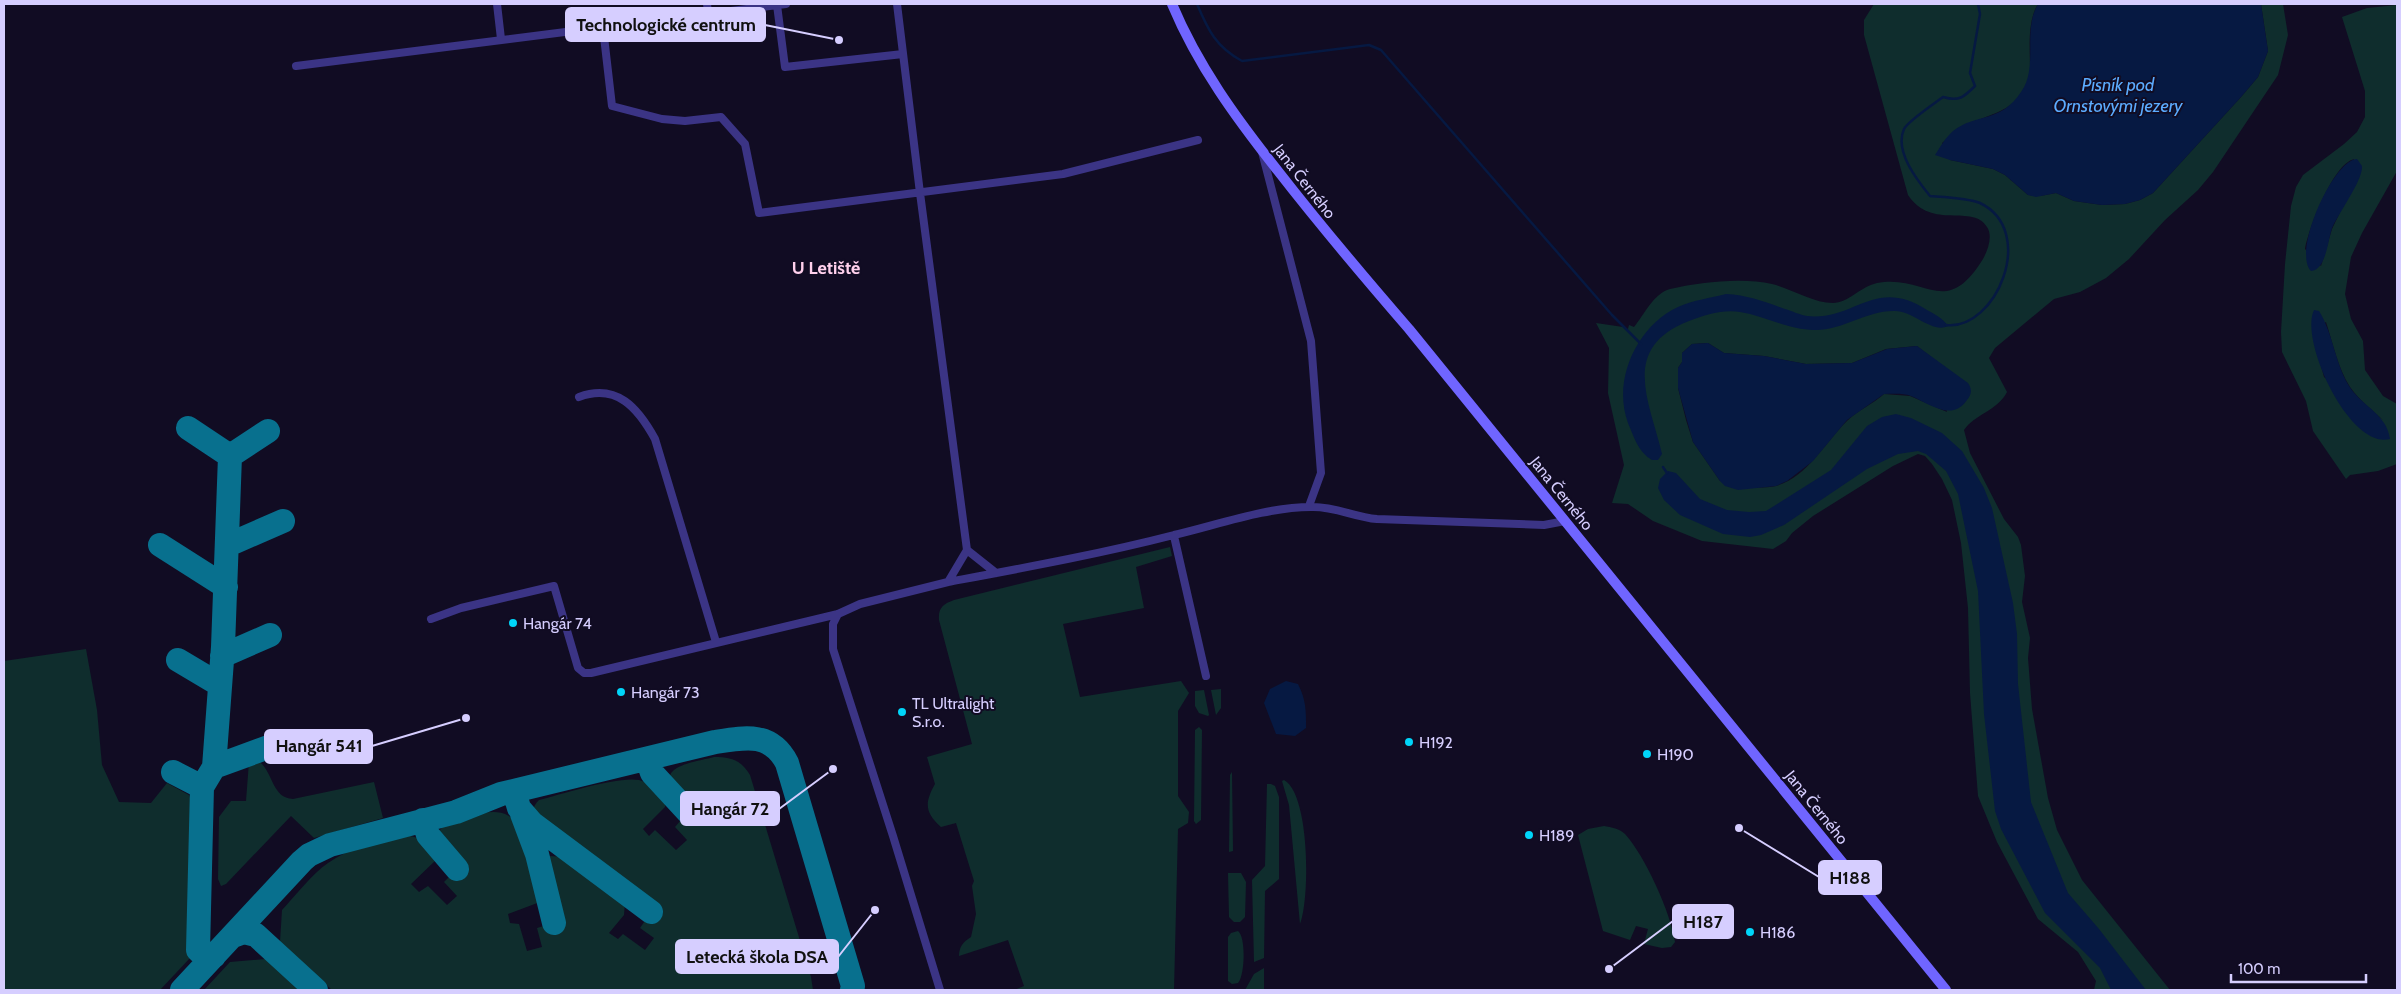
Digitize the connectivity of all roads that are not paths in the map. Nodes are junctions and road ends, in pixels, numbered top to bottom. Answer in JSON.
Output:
{"nodes":[{"id":1,"x":497,"y":4,"type":"edge"},
{"id":2,"x":707,"y":4,"type":"edge"},
{"id":3,"x":786,"y":4,"type":"edge"},
{"id":4,"x":897,"y":4,"type":"edge"},
{"id":5,"x":1172,"y":4,"type":"edge"},
{"id":6,"x":777,"y":5,"type":"edge"},
{"id":7,"x":708,"y":14,"type":"junction"},
{"id":8,"x":710,"y":27,"type":"dead end"},
{"id":9,"x":603,"y":28,"type":"junction"},
{"id":10,"x":501,"y":39,"type":"junction"},
{"id":11,"x":902,"y":54,"type":"junction"},
{"id":12,"x":296,"y":66,"type":"dead end"},
{"id":13,"x":1198,"y":140,"type":"dead end"},
{"id":14,"x":1262,"y":150,"type":"junction"},
{"id":15,"x":920,"y":194,"type":"junction"},
{"id":16,"x":579,"y":397,"type":"dead end"},
{"id":17,"x":1309,"y":506,"type":"junction"},
{"id":18,"x":1565,"y":521,"type":"junction"},
{"id":19,"x":1174,"y":536,"type":"junction"},
{"id":20,"x":967,"y":550,"type":"junction"},
{"id":21,"x":996,"y":573,"type":"junction"},
{"id":22,"x":948,"y":582,"type":"junction"},
{"id":23,"x":838,"y":614,"type":"junction"},
{"id":24,"x":432,"y":619,"type":"dead end"},
{"id":25,"x":716,"y":642,"type":"junction"},
{"id":26,"x":1206,"y":676,"type":"dead end"},
{"id":27,"x":940,"y":990,"type":"edge"},
{"id":28,"x":1946,"y":990,"type":"edge"}],
"edges":[{"from":1,"to":10,"type":"street"},
{"from":2,"to":7,"type":"street"},
{"from":3,"to":6,"type":"street"},
{"from":4,"to":11,"type":"street"},
{"from":5,"to":14,"type":"street","name":"Jana Černého"},
{"from":6,"to":7,"type":"street"},
{"from":6,"to":11,"type":"street"},
{"from":7,"to":8,"type":"street"},
{"from":7,"to":9,"type":"street"},
{"from":9,"to":10,"type":"street"},
{"from":9,"to":15,"type":"street"},
{"from":10,"to":12,"type":"street"},
{"from":11,"to":15,"type":"street"},
{"from":13,"to":15,"type":"street"},
{"from":14,"to":17,"type":"street"},
{"from":14,"to":18,"type":"street","name":"Jana Černého"},
{"from":15,"to":20,"type":"street"},
{"from":16,"to":25,"type":"street"},
{"from":17,"to":18,"type":"street"},
{"from":17,"to":19,"type":"street"},
{"from":18,"to":28,"type":"street","name":"Jana Černého"},
{"from":19,"to":21,"type":"street"},
{"from":19,"to":26,"type":"street"},
{"from":20,"to":21,"type":"street"},
{"from":20,"to":22,"type":"street"},
{"from":21,"to":22,"type":"street"},
{"from":22,"to":23,"type":"street"},
{"from":23,"to":25,"type":"street"},
{"from":23,"to":27,"type":"street"},
{"from":24,"to":25,"type":"street"}]}
